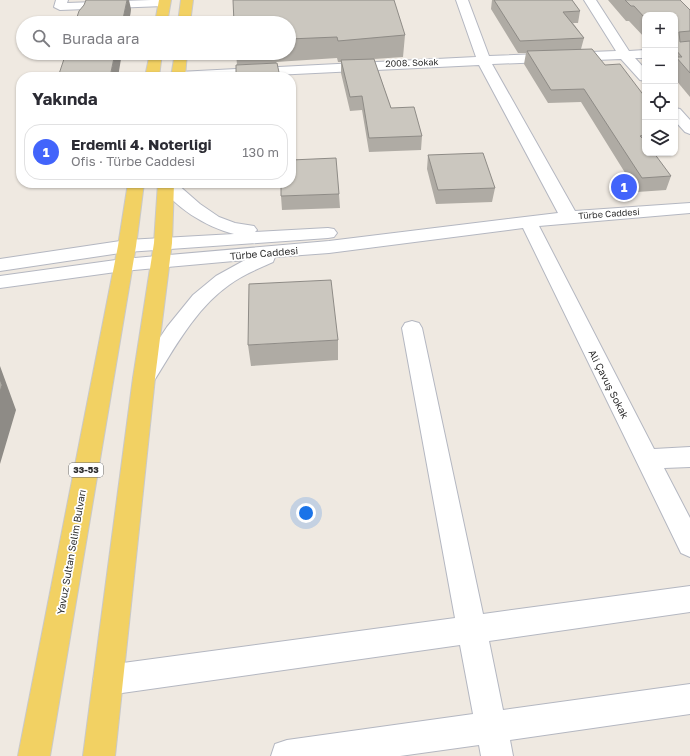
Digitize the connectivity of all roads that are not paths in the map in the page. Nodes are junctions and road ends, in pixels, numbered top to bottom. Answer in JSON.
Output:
{"nodes":[{"id":1,"x":62,"y":0,"type":"edge"},
{"id":2,"x":187,"y":0,"type":"edge"},
{"id":3,"x":462,"y":0,"type":"edge"},
{"id":4,"x":590,"y":0,"type":"edge"},
{"id":5,"x":164,"y":5,"type":"edge"},
{"id":6,"x":162,"y":16,"type":"edge"},
{"id":7,"x":185,"y":16,"type":"edge"},
{"id":8,"x":642,"y":54,"type":"edge"},
{"id":9,"x":625,"y":55,"type":"junction"},
{"id":10,"x":155,"y":60,"type":"edge"},
{"id":11,"x":180,"y":60,"type":"edge"},
{"id":12,"x":484,"y":61,"type":"junction"},
{"id":13,"x":153,"y":72,"type":"edge"},
{"id":14,"x":179,"y":72,"type":"edge"},
{"id":15,"x":274,"y":72,"type":"edge"},
{"id":16,"x":642,"y":74,"type":"edge"},
{"id":17,"x":678,"y":115,"type":"edge"},
{"id":18,"x":690,"y":129,"type":"edge"},
{"id":19,"x":135,"y":188,"type":"edge"},
{"id":20,"x":166,"y":188,"type":"edge"},
{"id":21,"x":172,"y":188,"type":"edge"},
{"id":22,"x":690,"y":208,"type":"edge"},
{"id":23,"x":568,"y":217,"type":"junction"},
{"id":24,"x":529,"y":223,"type":"junction"},
{"id":25,"x":301,"y":234,"type":"junction"},
{"id":26,"x":277,"y":252,"type":"junction"},
{"id":27,"x":161,"y":253,"type":"junction"},
{"id":28,"x":125,"y":255,"type":"junction"},
{"id":29,"x":0,"y":265,"type":"edge"},
{"id":30,"x":0,"y":282,"type":"edge"},
{"id":31,"x":412,"y":328,"type":"dead end"},
{"id":32,"x":144,"y":378,"type":"junction"},
{"id":33,"x":690,"y":458,"type":"edge"},
{"id":34,"x":646,"y":459,"type":"junction"},
{"id":35,"x":690,"y":545,"type":"edge"},
{"id":36,"x":690,"y":599,"type":"edge"},
{"id":37,"x":472,"y":629,"type":"junction"},
{"id":38,"x":108,"y":680,"type":"junction"},
{"id":39,"x":690,"y":699,"type":"edge"},
{"id":40,"x":491,"y":726,"type":"junction"},
{"id":41,"x":34,"y":756,"type":"edge"},
{"id":42,"x":99,"y":756,"type":"edge"},
{"id":43,"x":287,"y":756,"type":"edge"},
{"id":44,"x":497,"y":756,"type":"edge"}],
"edges":[{"from":1,"to":5,"type":"street"},
{"from":2,"to":7,"type":"main road"},
{"from":3,"to":12,"type":"street"},
{"from":4,"to":9,"type":"street"},
{"from":5,"to":6,"type":"main road"},
{"from":8,"to":9,"type":"street","name":"2008. Sokak"},
{"from":9,"to":12,"type":"street","name":"2008. Sokak"},
{"from":9,"to":16,"type":"street"},
{"from":10,"to":13,"type":"main road"},
{"from":11,"to":14,"type":"main road"},
{"from":12,"to":15,"type":"street","name":"2008. Sokak"},
{"from":12,"to":23,"type":"street"},
{"from":17,"to":18,"type":"street"},
{"from":19,"to":28,"type":"main road","name":"Yavuz Sultan Selim Bulvarı","number":"33-53"},
{"from":20,"to":27,"type":"main road"},
{"from":21,"to":25,"type":"street"},
{"from":22,"to":23,"type":"street","name":"Türbe Caddesi"},
{"from":23,"to":24,"type":"street","name":"Türbe Caddesi"},
{"from":24,"to":25,"type":"street","name":"Türbe Caddesi"},
{"from":24,"to":26,"type":"street","name":"Türbe Caddesi"},
{"from":24,"to":34,"type":"street","name":"Ali Çavuş Sokak"},
{"from":25,"to":27,"type":"street","name":"Türbe Caddesi"},
{"from":26,"to":27,"type":"street","name":"Türbe Caddesi"},
{"from":26,"to":32,"type":"street"},
{"from":27,"to":28,"type":"street","name":"Türbe Caddesi"},
{"from":27,"to":32,"type":"main road"},
{"from":28,"to":29,"type":"street","name":"Türbe Caddesi"},
{"from":28,"to":30,"type":"street","name":"Türbe Caddesi"},
{"from":28,"to":41,"type":"main road","name":"Yavuz Sultan Selim Bulvarı","number":"33-53"},
{"from":31,"to":37,"type":"street"},
{"from":32,"to":38,"type":"main road"},
{"from":33,"to":34,"type":"street"},
{"from":34,"to":35,"type":"street","name":"Ali Çavuş Sokak"},
{"from":36,"to":37,"type":"street"},
{"from":37,"to":38,"type":"street"},
{"from":37,"to":40,"type":"street"},
{"from":38,"to":42,"type":"main road"},
{"from":39,"to":40,"type":"street"},
{"from":40,"to":43,"type":"street"},
{"from":40,"to":44,"type":"street"}]}
